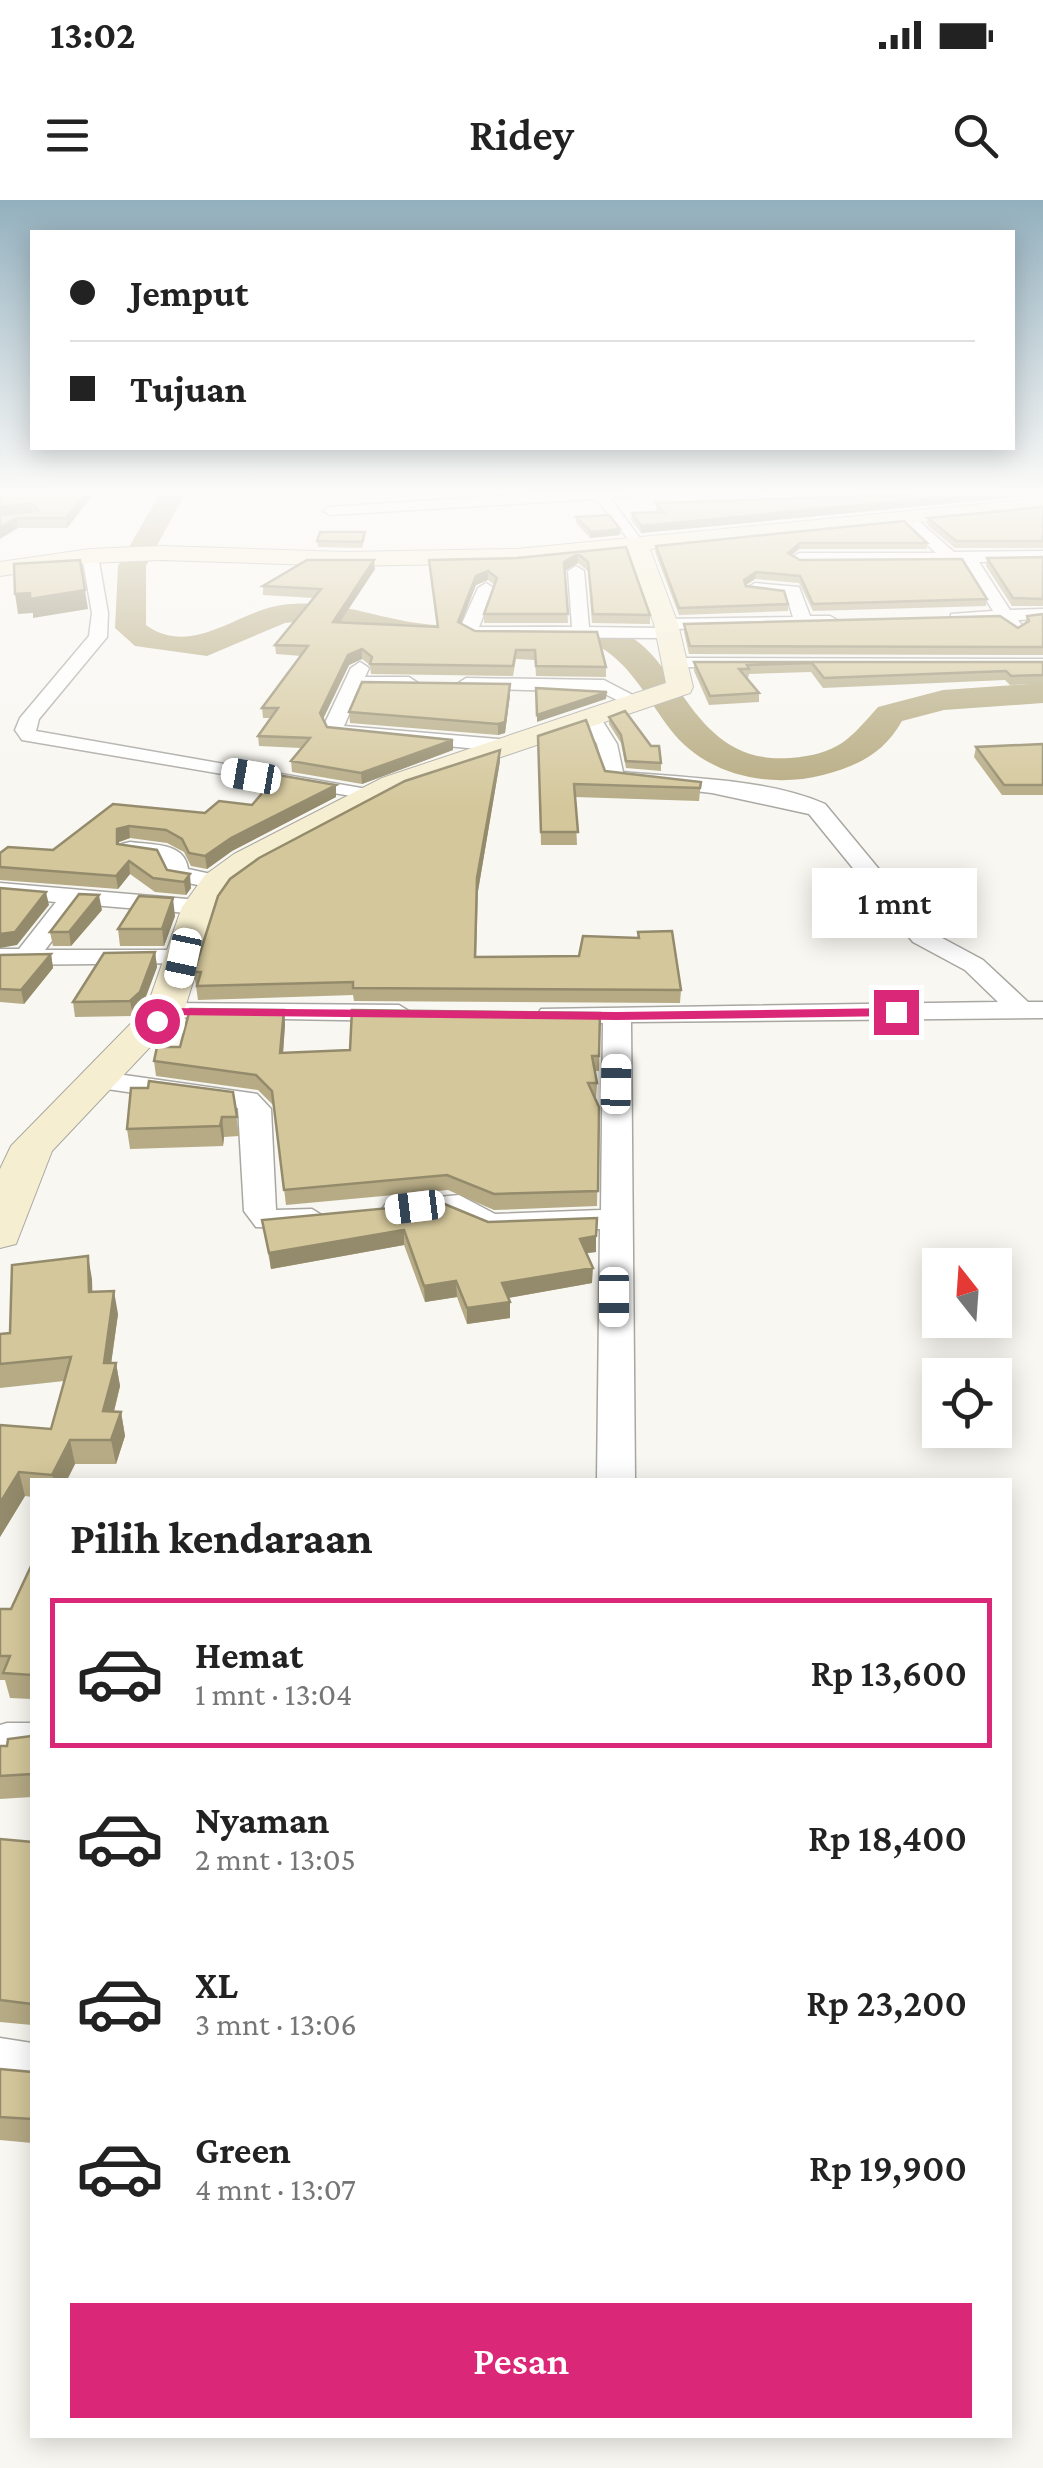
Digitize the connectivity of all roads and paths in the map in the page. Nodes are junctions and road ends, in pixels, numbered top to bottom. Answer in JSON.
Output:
{"nodes":[{"id":1,"x":100,"y":596,"type":"edge"},
{"id":2,"x":483,"y":596,"type":"edge"},
{"id":3,"x":578,"y":596,"type":"edge"},
{"id":4,"x":655,"y":596,"type":"edge"},
{"id":5,"x":795,"y":596,"type":"edge"},
{"id":6,"x":990,"y":596,"type":"edge"},
{"id":7,"x":1043,"y":614,"type":"edge"},
{"id":8,"x":1006,"y":616,"type":"junction"},
{"id":9,"x":933,"y":618,"type":"edge"},
{"id":10,"x":850,"y":620,"type":"edge"},
{"id":11,"x":803,"y":622,"type":"junction"},
{"id":12,"x":666,"y":628,"type":"junction"},
{"id":13,"x":581,"y":630,"type":"junction"},
{"id":14,"x":1040,"y":654,"type":"edge"},
{"id":15,"x":661,"y":689,"type":"junction"},
{"id":16,"x":592,"y":720,"type":"junction"},
{"id":17,"x":510,"y":746,"type":"junction"},
{"id":18,"x":367,"y":795,"type":"junction"},
{"id":19,"x":130,"y":849,"type":"edge"},
{"id":20,"x":0,"y":890,"type":"edge"},
{"id":21,"x":208,"y":894,"type":"junction"},
{"id":22,"x":74,"y":896,"type":"junction"},
{"id":23,"x":13,"y":957,"type":"edge"},
{"id":24,"x":183,"y":958,"type":"junction"},
{"id":25,"x":1032,"y":1010,"type":"edge"},
{"id":26,"x":166,"y":1011,"type":"junction"},
{"id":27,"x":421,"y":1014,"type":"edge"},
{"id":28,"x":519,"y":1014,"type":"edge"},
{"id":29,"x":617,"y":1016,"type":"junction"},
{"id":30,"x":96,"y":1080,"type":"junction"},
{"id":31,"x":375,"y":1212,"type":"edge"},
{"id":32,"x":339,"y":1216,"type":"edge"},
{"id":33,"x":615,"y":1219,"type":"junction"},
{"id":34,"x":0,"y":1234,"type":"edge"},
{"id":35,"x":616,"y":1478,"type":"edge"},
{"id":36,"x":0,"y":2063,"type":"edge"},
{"id":37,"x":30,"y":2068,"type":"edge"}],
"edges":[{"from":1,"to":18,"type":"street"},
{"from":2,"to":13,"type":"street"},
{"from":3,"to":13,"type":"street"},
{"from":4,"to":12,"type":"street"},
{"from":5,"to":11,"type":"street"},
{"from":6,"to":8,"type":"street"},
{"from":7,"to":8,"type":"street"},
{"from":8,"to":9,"type":"street"},
{"from":8,"to":14,"type":"street"},
{"from":10,"to":11,"type":"street"},
{"from":11,"to":12,"type":"street"},
{"from":12,"to":13,"type":"street"},
{"from":12,"to":15,"type":"street"},
{"from":14,"to":15,"type":"street"},
{"from":15,"to":16,"type":"street"},
{"from":15,"to":17,"type":"street"},
{"from":16,"to":17,"type":"street"},
{"from":16,"to":25,"type":"street"},
{"from":17,"to":18,"type":"street"},
{"from":18,"to":21,"type":"street"},
{"from":19,"to":21,"type":"street"},
{"from":20,"to":22,"type":"street"},
{"from":21,"to":22,"type":"street"},
{"from":21,"to":24,"type":"street"},
{"from":22,"to":23,"type":"street"},
{"from":23,"to":24,"type":"street"},
{"from":24,"to":26,"type":"street"},
{"from":25,"to":29,"type":"street"},
{"from":26,"to":27,"type":"street"},
{"from":26,"to":30,"type":"street"},
{"from":28,"to":29,"type":"street"},
{"from":29,"to":33,"type":"street"},
{"from":30,"to":32,"type":"street"},
{"from":30,"to":34,"type":"street"},
{"from":31,"to":33,"type":"street"},
{"from":33,"to":35,"type":"street"},
{"from":36,"to":37,"type":"street"}]}
